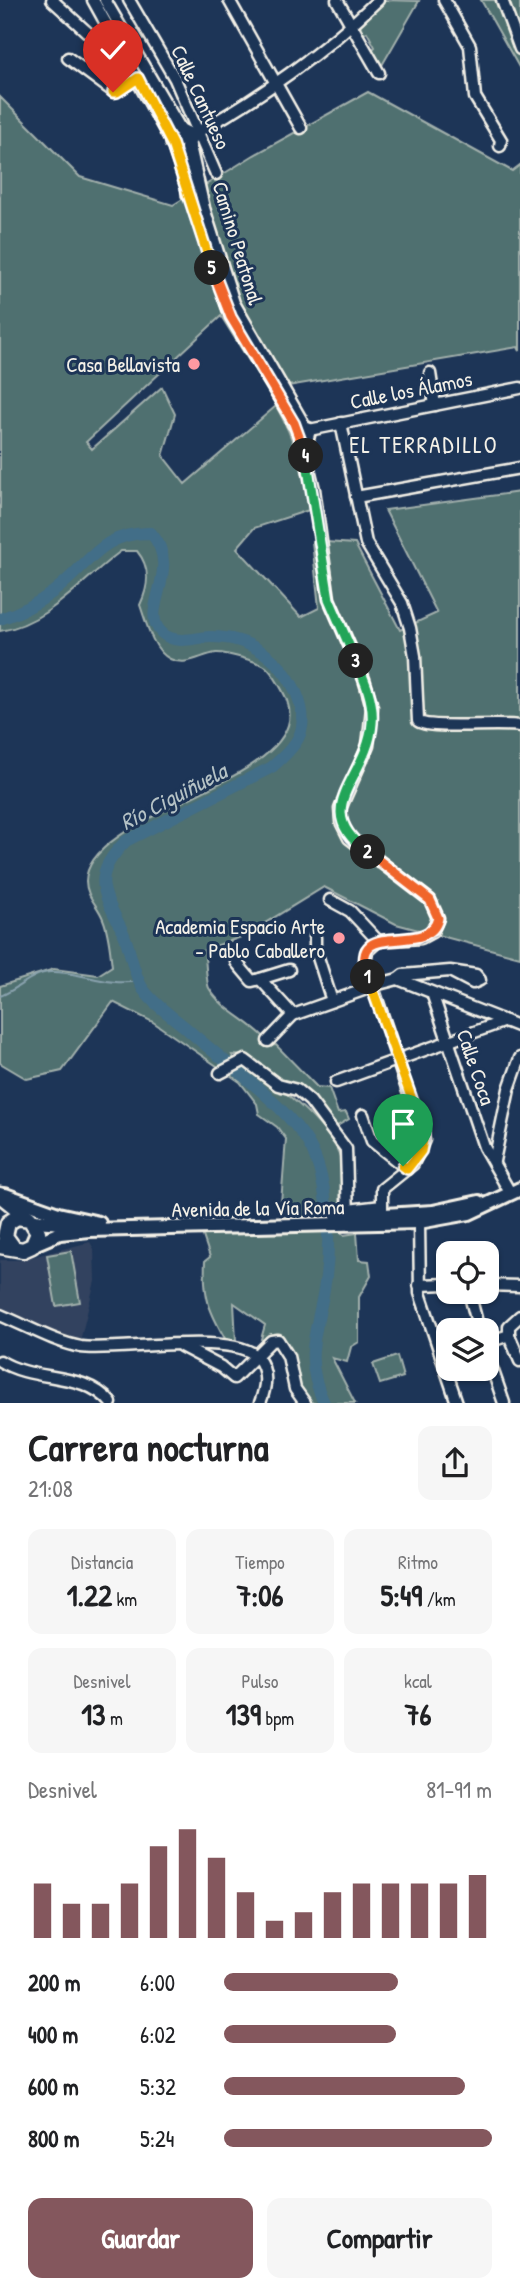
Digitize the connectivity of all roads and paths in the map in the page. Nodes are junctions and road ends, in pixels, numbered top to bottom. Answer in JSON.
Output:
{"nodes":[{"id":1,"x":52,"y":0,"type":"edge"},
{"id":2,"x":93,"y":0,"type":"edge"},
{"id":3,"x":104,"y":0,"type":"edge"},
{"id":4,"x":129,"y":0,"type":"edge"},
{"id":5,"x":229,"y":0,"type":"edge"},
{"id":6,"x":338,"y":0,"type":"edge"},
{"id":7,"x":378,"y":0,"type":"edge"},
{"id":8,"x":444,"y":0,"type":"edge"},
{"id":9,"x":502,"y":0,"type":"edge"},
{"id":10,"x":351,"y":25,"type":"junction"},
{"id":11,"x":520,"y":49,"type":"edge"},
{"id":12,"x":124,"y":53,"type":"junction"},
{"id":13,"x":68,"y":58,"type":"dead end"},
{"id":14,"x":379,"y":73,"type":"dead end"},
{"id":15,"x":139,"y":80,"type":"junction"},
{"id":16,"x":274,"y":81,"type":"junction"},
{"id":17,"x":301,"y":128,"type":"dead end"},
{"id":18,"x":190,"y":135,"type":"junction"},
{"id":19,"x":172,"y":144,"type":"junction"},
{"id":20,"x":500,"y":146,"type":"dead end"},
{"id":21,"x":216,"y":174,"type":"dead end"},
{"id":22,"x":189,"y":194,"type":"junction"},
{"id":23,"x":430,"y":373,"type":"dead end"},
{"id":24,"x":520,"y":388,"type":"edge"},
{"id":25,"x":435,"y":405,"type":"junction"},
{"id":26,"x":301,"y":424,"type":"junction"},
{"id":27,"x":341,"y":424,"type":"junction"},
{"id":28,"x":304,"y":447,"type":"joint"},
{"id":29,"x":520,"y":468,"type":"edge"},
{"id":30,"x":356,"y":497,"type":"junction"},
{"id":31,"x":520,"y":726,"type":"edge"},
{"id":32,"x":330,"y":901,"type":"dead end"},
{"id":33,"x":315,"y":937,"type":"dead end"},
{"id":34,"x":377,"y":941,"type":"junction"},
{"id":35,"x":236,"y":962,"type":"dead end"},
{"id":36,"x":289,"y":970,"type":"dead end"},
{"id":37,"x":450,"y":971,"type":"dead end"},
{"id":38,"x":260,"y":979,"type":"junction"},
{"id":39,"x":398,"y":979,"type":"junction"},
{"id":40,"x":371,"y":987,"type":"junction"},
{"id":41,"x":432,"y":993,"type":"junction"},
{"id":42,"x":332,"y":1001,"type":"junction"},
{"id":43,"x":293,"y":1015,"type":"junction"},
{"id":44,"x":505,"y":1021,"type":"junction"},
{"id":45,"x":520,"y":1027,"type":"edge"},
{"id":46,"x":268,"y":1041,"type":"dead end"},
{"id":47,"x":448,"y":1043,"type":"junction"},
{"id":48,"x":520,"y":1058,"type":"edge"},
{"id":49,"x":398,"y":1061,"type":"junction"},
{"id":50,"x":222,"y":1071,"type":"dead end"},
{"id":51,"x":336,"y":1082,"type":"dead end"},
{"id":52,"x":363,"y":1115,"type":"dead end"},
{"id":53,"x":494,"y":1161,"type":"junction"},
{"id":54,"x":407,"y":1169,"type":"junction"},
{"id":55,"x":520,"y":1181,"type":"edge"},
{"id":56,"x":514,"y":1189,"type":"edge"},
{"id":57,"x":0,"y":1194,"type":"edge"},
{"id":58,"x":379,"y":1210,"type":"junction"},
{"id":59,"x":414,"y":1218,"type":"junction"},
{"id":60,"x":343,"y":1219,"type":"junction"},
{"id":61,"x":32,"y":1220,"type":"junction"},
{"id":62,"x":290,"y":1222,"type":"junction"},
{"id":63,"x":99,"y":1223,"type":"junction"},
{"id":64,"x":4,"y":1224,"type":"edge"},
{"id":65,"x":397,"y":1224,"type":"junction"},
{"id":66,"x":34,"y":1244,"type":"junction"},
{"id":67,"x":6,"y":1247,"type":"edge"},
{"id":68,"x":436,"y":1284,"type":"edge"},
{"id":69,"x":418,"y":1285,"type":"junction"},
{"id":70,"x":499,"y":1285,"type":"edge"},
{"id":71,"x":520,"y":1286,"type":"edge"},
{"id":72,"x":0,"y":1315,"type":"edge"},
{"id":73,"x":520,"y":1316,"type":"edge"},
{"id":74,"x":436,"y":1332,"type":"edge"},
{"id":75,"x":509,"y":1335,"type":"junction"},
{"id":76,"x":499,"y":1338,"type":"edge"},
{"id":77,"x":177,"y":1344,"type":"junction"},
{"id":78,"x":256,"y":1356,"type":"junction"},
{"id":79,"x":519,"y":1358,"type":"edge"},
{"id":80,"x":0,"y":1361,"type":"edge"},
{"id":81,"x":451,"y":1381,"type":"edge"},
{"id":82,"x":496,"y":1381,"type":"edge"},
{"id":83,"x":111,"y":1403,"type":"edge"},
{"id":84,"x":260,"y":1403,"type":"edge"},
{"id":85,"x":305,"y":1403,"type":"edge"},
{"id":86,"x":457,"y":1403,"type":"edge"},
{"id":87,"x":504,"y":1403,"type":"edge"}],
"edges":[{"from":1,"to":12,"type":"street"},
{"from":2,"to":12,"type":"street"},
{"from":3,"to":18,"type":"street","name":"Camino Peatonal"},
{"from":4,"to":18,"type":"street","name":"Calle Cantueso"},
{"from":5,"to":16,"type":"street"},
{"from":6,"to":10,"type":"street"},
{"from":7,"to":10,"type":"street"},
{"from":8,"to":20,"type":"street"},
{"from":9,"to":11,"type":"street"},
{"from":10,"to":14,"type":"street"},
{"from":10,"to":16,"type":"street"},
{"from":12,"to":15,"type":"street"},
{"from":13,"to":15,"type":"street"},
{"from":15,"to":18,"type":"main road"},
{"from":15,"to":19,"type":"street"},
{"from":16,"to":17,"type":"street"},
{"from":16,"to":18,"type":"street"},
{"from":18,"to":19,"type":"main road"},
{"from":18,"to":21,"type":"street","name":"Calle Cantueso"},
{"from":18,"to":22,"type":"main road"},
{"from":18,"to":26,"type":"street","name":"Camino Peatonal"},
{"from":19,"to":22,"type":"street"},
{"from":22,"to":26,"type":"street"},
{"from":23,"to":25,"type":"street"},
{"from":24,"to":25,"type":"street","name":"Calle los Álamos"},
{"from":25,"to":27,"type":"street","name":"Calle los Álamos"},
{"from":26,"to":27,"type":"street","name":"Calle los Álamos"},
{"from":26,"to":28,"type":"main road"},
{"from":27,"to":30,"type":"street"},
{"from":28,"to":34,"type":"street"},
{"from":29,"to":30,"type":"street"},
{"from":30,"to":31,"type":"street"},
{"from":32,"to":34,"type":"street"},
{"from":33,"to":42,"type":"street"},
{"from":34,"to":40,"type":"street"},
{"from":35,"to":38,"type":"street"},
{"from":36,"to":38,"type":"street"},
{"from":37,"to":39,"type":"street"},
{"from":38,"to":43,"type":"street"},
{"from":39,"to":40,"type":"street"},
{"from":39,"to":41,"type":"street"},
{"from":40,"to":42,"type":"street"},
{"from":40,"to":49,"type":"street"},
{"from":41,"to":44,"type":"street"},
{"from":41,"to":47,"type":"street","name":"Calle Coca"},
{"from":42,"to":43,"type":"street"},
{"from":43,"to":46,"type":"street"},
{"from":44,"to":45,"type":"street"},
{"from":44,"to":47,"type":"street"},
{"from":47,"to":49,"type":"street"},
{"from":47,"to":53,"type":"street","name":"Calle Coca"},
{"from":48,"to":53,"type":"street"},
{"from":49,"to":51,"type":"street"},
{"from":49,"to":54,"type":"street"},
{"from":50,"to":60,"type":"street"},
{"from":52,"to":54,"type":"street"},
{"from":53,"to":56,"type":"street","name":"Calle Coca"},
{"from":54,"to":58,"type":"street"},
{"from":55,"to":56,"type":"main road","name":"Avenida de la Vía Roma"},
{"from":56,"to":59,"type":"main road","name":"Avenida de la Vía Roma"},
{"from":56,"to":59,"type":"main road","name":"Avenida de la Vía Roma"},
{"from":57,"to":61,"type":"highway"},
{"from":57,"to":63,"type":"main road","name":"Avenida de la Vía Roma"},
{"from":58,"to":59,"type":"main road","name":"Avenida de la Vía Roma"},
{"from":58,"to":60,"type":"main road","name":"Avenida de la Vía Roma"},
{"from":58,"to":65,"type":"main road"},
{"from":59,"to":65,"type":"main road","name":"Avenida de la Vía Roma"},
{"from":59,"to":69,"type":"street"},
{"from":60,"to":62,"type":"main road","name":"Avenida de la Vía Roma"},
{"from":60,"to":65,"type":"main road","name":"Avenida de la Vía Roma"},
{"from":61,"to":63,"type":"main road","name":"Avenida de la Vía Roma"},
{"from":61,"to":64,"type":"highway"},
{"from":61,"to":66,"type":"highway"},
{"from":62,"to":63,"type":"main road","name":"Avenida de la Vía Roma"},
{"from":62,"to":66,"type":"main road","name":"Avenida de la Vía Roma"},
{"from":64,"to":67,"type":"highway"},
{"from":66,"to":67,"type":"highway"},
{"from":68,"to":69,"type":"street"},
{"from":69,"to":74,"type":"street"},
{"from":70,"to":71,"type":"street"},
{"from":72,"to":77,"type":"street"},
{"from":73,"to":75,"type":"street"},
{"from":75,"to":76,"type":"street"},
{"from":75,"to":79,"type":"street"},
{"from":77,"to":78,"type":"street"},
{"from":77,"to":78,"type":"street"},
{"from":78,"to":84,"type":"street"},
{"from":78,"to":85,"type":"street"},
{"from":80,"to":83,"type":"street"},
{"from":81,"to":86,"type":"street"},
{"from":82,"to":87,"type":"street"}]}
